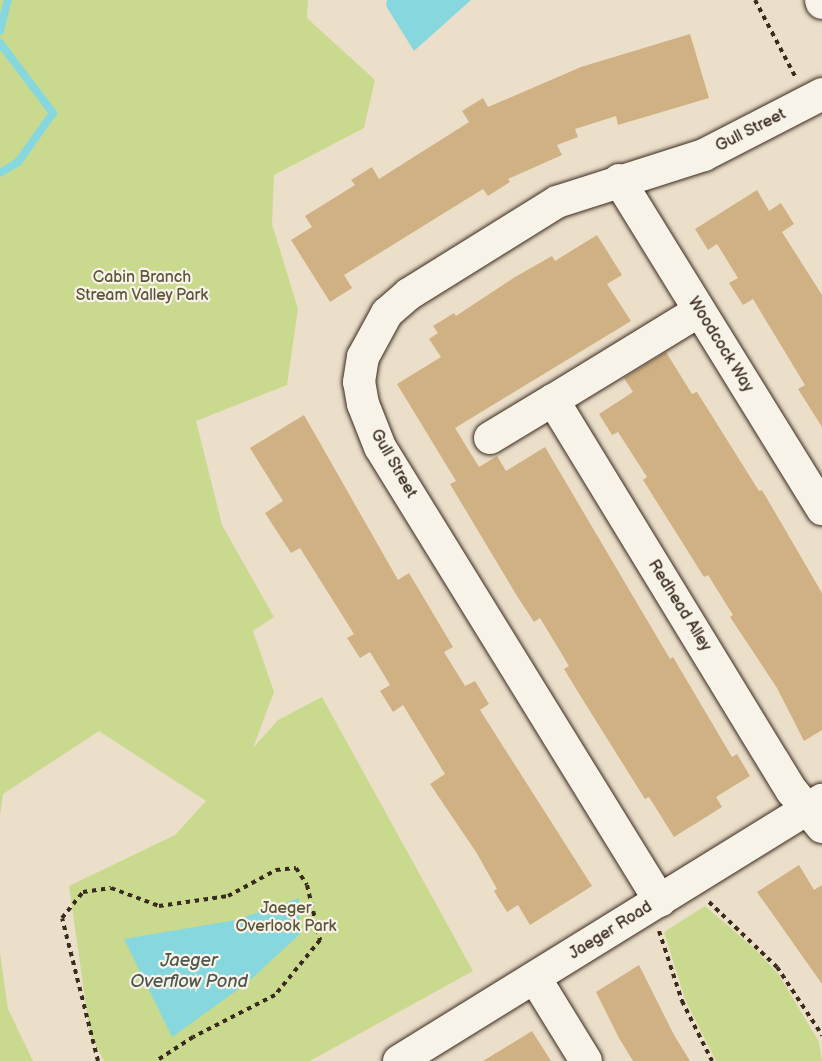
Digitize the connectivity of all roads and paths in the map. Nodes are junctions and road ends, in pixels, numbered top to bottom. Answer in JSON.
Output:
{"nodes":[{"id":1,"x":755,"y":0,"type":"edge"},
{"id":2,"x":812,"y":91,"type":"edge"},
{"id":3,"x":619,"y":180,"type":"junction"},
{"id":4,"x":699,"y":311,"type":"junction"},
{"id":5,"x":553,"y":400,"type":"junction"},
{"id":6,"x":489,"y":438,"type":"dead end"},
{"id":7,"x":822,"y":509,"type":"edge"},
{"id":8,"x":818,"y":812,"type":"edge"},
{"id":9,"x":707,"y":900,"type":"dead end"},
{"id":10,"x":659,"y":915,"type":"junction"},
{"id":11,"x":535,"y":978,"type":"junction"},
{"id":12,"x":822,"y":1035,"type":"edge"},
{"id":13,"x":98,"y":1061,"type":"edge"},
{"id":14,"x":156,"y":1061,"type":"edge"},
{"id":15,"x":399,"y":1061,"type":"edge"},
{"id":16,"x":585,"y":1061,"type":"edge"},
{"id":17,"x":712,"y":1061,"type":"edge"}],
"edges":[{"from":1,"to":2,"type":"path"},
{"from":2,"to":3,"type":"street","name":"Gull Street"},
{"from":3,"to":4,"type":"street","name":"Woodcock Way"},
{"from":3,"to":10,"type":"street","name":"Gull Street"},
{"from":4,"to":5,"type":"street"},
{"from":4,"to":7,"type":"street","name":"Woodcock Way"},
{"from":5,"to":6,"type":"street"},
{"from":5,"to":8,"type":"street","name":"Redhead Alley"},
{"from":8,"to":10,"type":"street","name":"Jaeger Road"},
{"from":9,"to":12,"type":"path"},
{"from":10,"to":11,"type":"street","name":"Jaeger Road"},
{"from":10,"to":17,"type":"path"},
{"from":11,"to":15,"type":"street","name":"Jaeger Road"},
{"from":11,"to":16,"type":"street"},
{"from":13,"to":14,"type":"path"}]}
